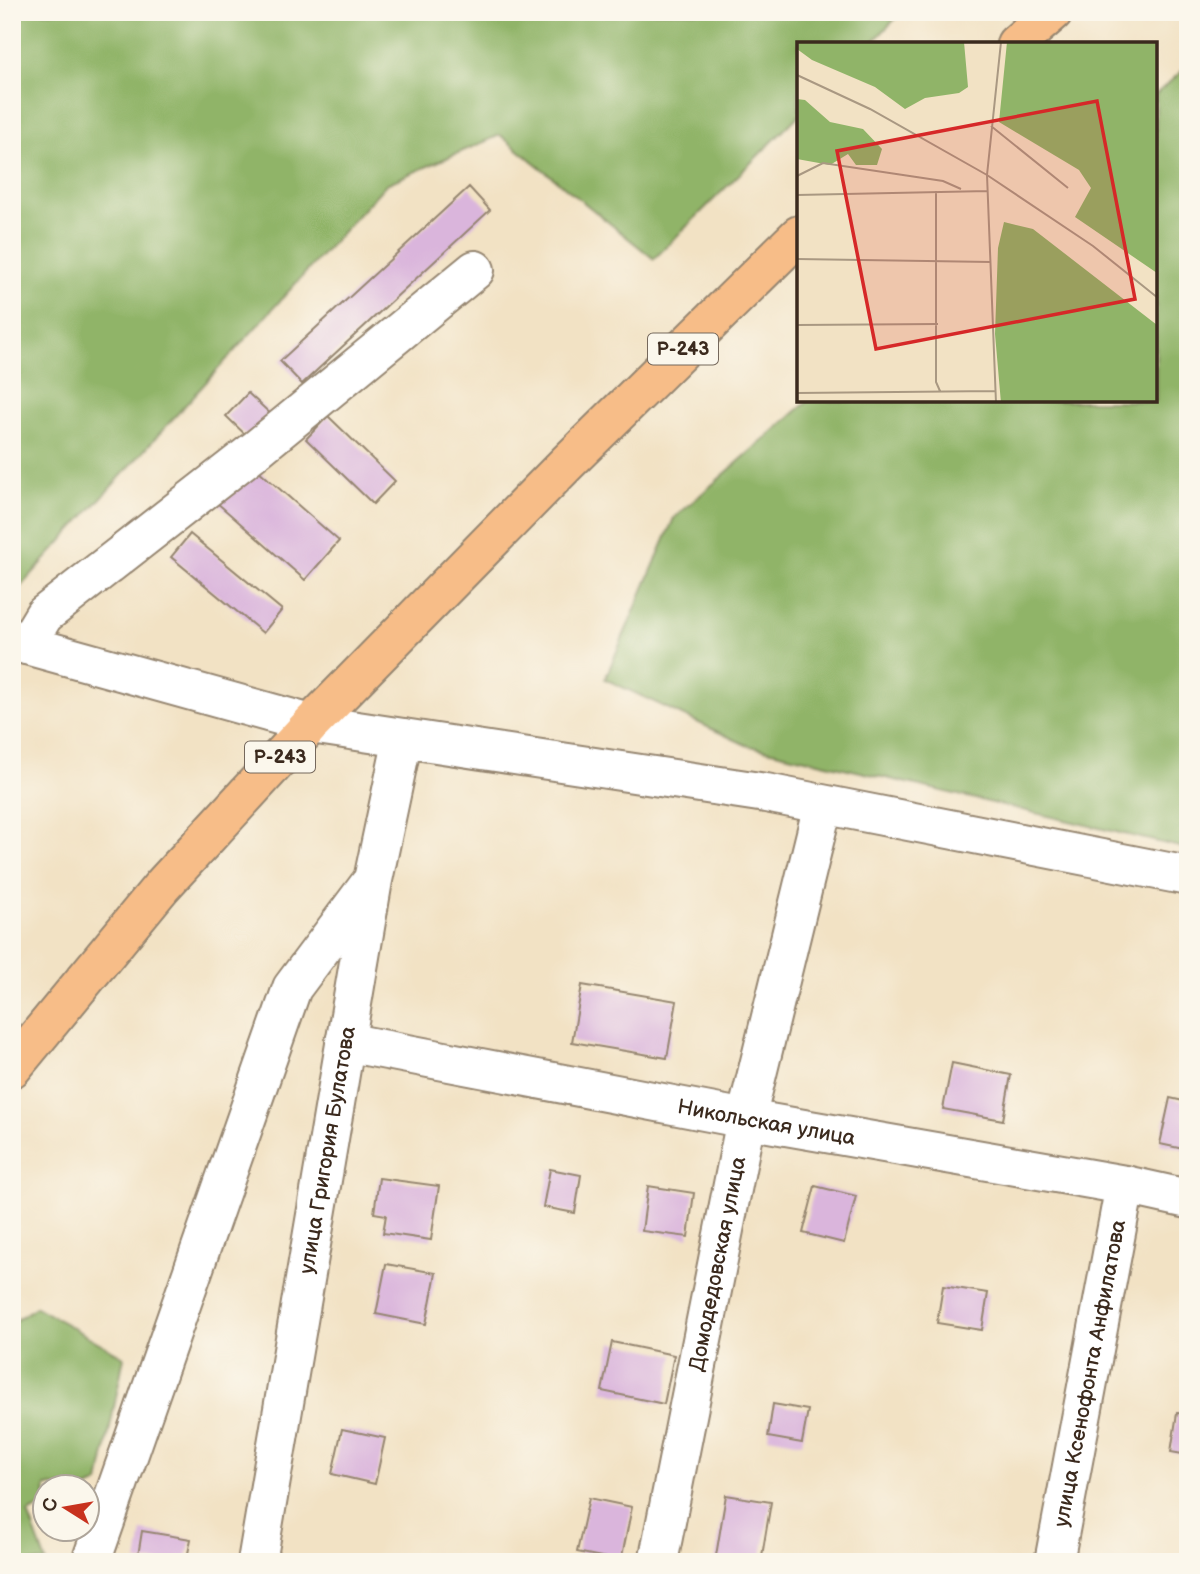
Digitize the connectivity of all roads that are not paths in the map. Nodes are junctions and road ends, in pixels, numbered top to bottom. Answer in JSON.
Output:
{"nodes":[{"id":1,"x":1053,"y":12,"type":"edge"},
{"id":2,"x":1018,"y":42,"type":"edge"},
{"id":3,"x":797,"y":237,"type":"edge"},
{"id":4,"x":475,"y":270,"type":"dead end"},
{"id":5,"x":19,"y":643,"type":"edge"},
{"id":6,"x":311,"y":724,"type":"junction"},
{"id":7,"x":403,"y":738,"type":"junction"},
{"id":8,"x":823,"y":804,"type":"junction"},
{"id":9,"x":1188,"y":876,"type":"edge"},
{"id":10,"x":373,"y":880,"type":"junction"},
{"id":11,"x":345,"y":1042,"type":"junction"},
{"id":12,"x":12,"y":1068,"type":"edge"},
{"id":13,"x":746,"y":1119,"type":"junction"},
{"id":14,"x":1125,"y":1185,"type":"junction"},
{"id":15,"x":1188,"y":1199,"type":"edge"},
{"id":16,"x":91,"y":1562,"type":"edge"},
{"id":17,"x":257,"y":1562,"type":"edge"},
{"id":18,"x":658,"y":1562,"type":"edge"},
{"id":19,"x":1054,"y":1562,"type":"edge"}],
"edges":[{"from":1,"to":2,"type":"highway"},
{"from":3,"to":6,"type":"highway","number":"Р-243"},
{"from":4,"to":5,"type":"street"},
{"from":5,"to":6,"type":"street"},
{"from":6,"to":7,"type":"street"},
{"from":6,"to":12,"type":"highway","number":"Р-243"},
{"from":7,"to":8,"type":"street"},
{"from":7,"to":10,"type":"street","name":"улица Григория Булатова"},
{"from":8,"to":9,"type":"street"},
{"from":8,"to":13,"type":"street","name":"Домодедовская улица"},
{"from":10,"to":11,"type":"street","name":"улица Григория Булатова"},
{"from":10,"to":16,"type":"street"},
{"from":11,"to":13,"type":"street","name":"Никольская улица"},
{"from":11,"to":17,"type":"street","name":"улица Григория Булатова"},
{"from":13,"to":14,"type":"street","name":"Никольская улица"},
{"from":13,"to":18,"type":"street","name":"Домодедовская улица"},
{"from":14,"to":15,"type":"street","name":"Никольская улица"},
{"from":14,"to":19,"type":"street","name":"улица Ксенофонта Анфилатова"}]}
